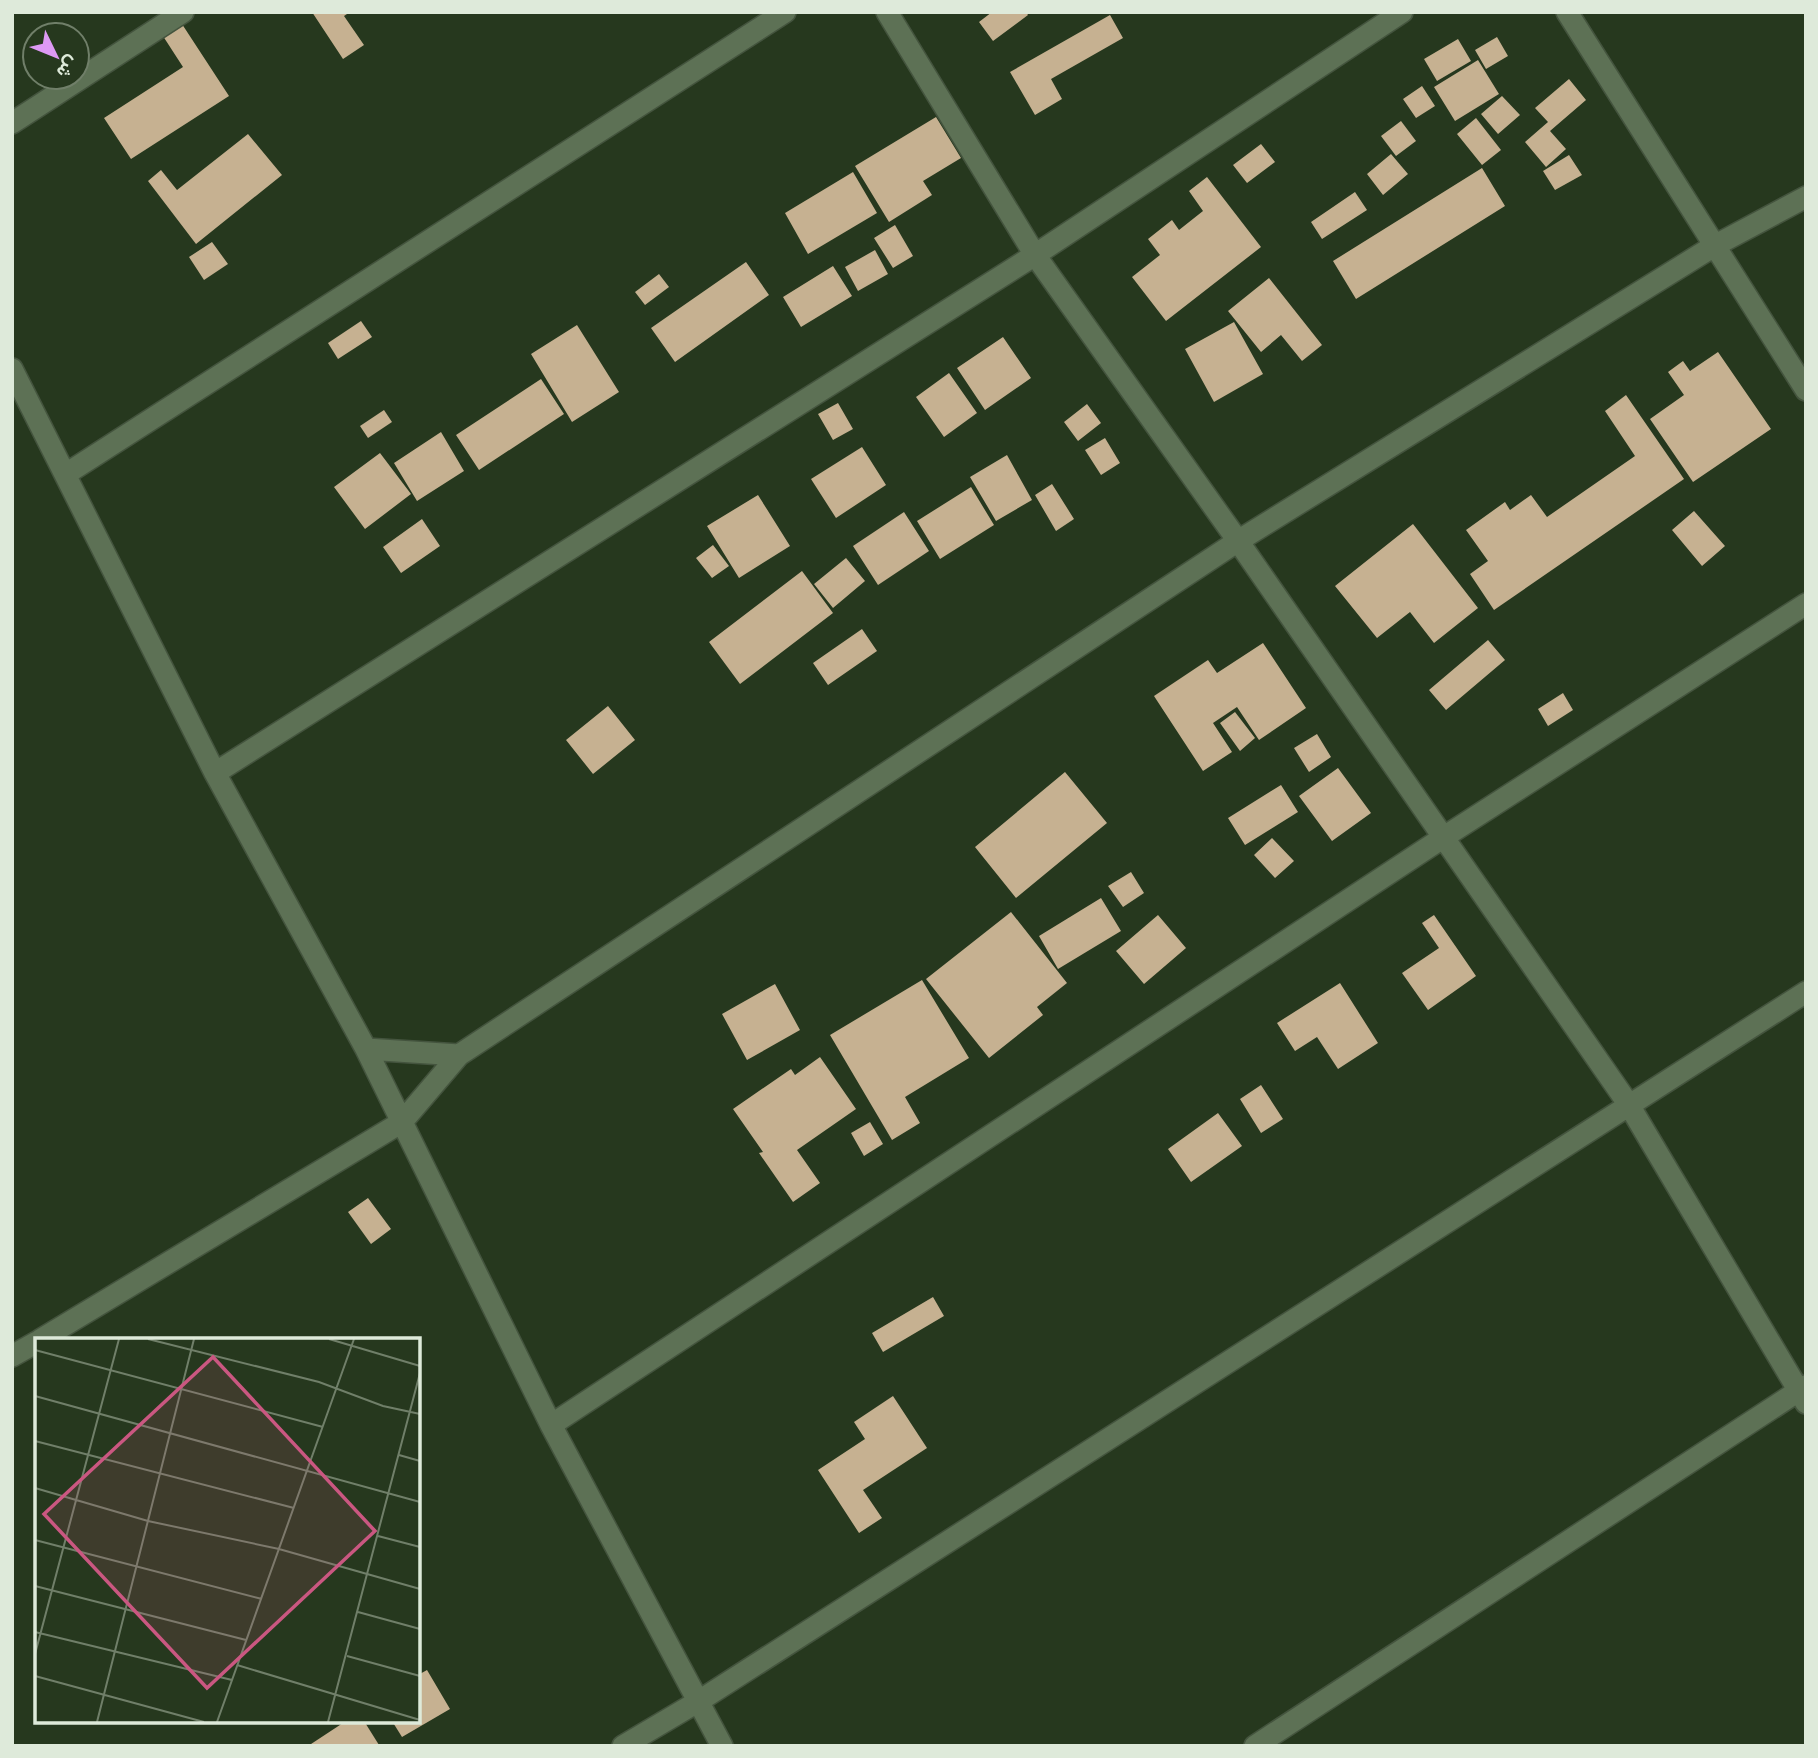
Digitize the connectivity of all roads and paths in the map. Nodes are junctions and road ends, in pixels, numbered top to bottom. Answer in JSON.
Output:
{"nodes":[{"id":1,"x":183,"y":12,"type":"edge"},
{"id":2,"x":785,"y":12,"type":"edge"},
{"id":3,"x":887,"y":12,"type":"edge"},
{"id":4,"x":1402,"y":12,"type":"edge"},
{"id":5,"x":1567,"y":12,"type":"edge"},
{"id":6,"x":12,"y":123,"type":"edge"},
{"id":7,"x":1806,"y":197,"type":"edge"},
{"id":8,"x":1714,"y":246,"type":"junction"},
{"id":9,"x":1035,"y":255,"type":"junction"},
{"id":10,"x":12,"y":369,"type":"edge"},
{"id":11,"x":1806,"y":390,"type":"edge"},
{"id":12,"x":66,"y":474,"type":"junction"},
{"id":13,"x":1238,"y":541,"type":"junction"},
{"id":14,"x":1806,"y":604,"type":"edge"},
{"id":15,"x":215,"y":773,"type":"junction"},
{"id":16,"x":1444,"y":837,"type":"junction"},
{"id":17,"x":1806,"y":992,"type":"edge"},
{"id":18,"x":366,"y":1049,"type":"junction"},
{"id":19,"x":459,"y":1055,"type":"junction"},
{"id":20,"x":1629,"y":1105,"type":"junction"},
{"id":21,"x":402,"y":1122,"type":"junction"},
{"id":22,"x":43,"y":1338,"type":"edge"},
{"id":23,"x":35,"y":1343,"type":"edge"},
{"id":24,"x":12,"y":1356,"type":"edge"},
{"id":25,"x":1803,"y":1393,"type":"edge"},
{"id":26,"x":551,"y":1425,"type":"junction"},
{"id":27,"x":699,"y":1701,"type":"junction"},
{"id":28,"x":623,"y":1746,"type":"edge"},
{"id":29,"x":722,"y":1746,"type":"edge"},
{"id":30,"x":1255,"y":1746,"type":"edge"}],
"edges":[{"from":1,"to":6,"type":"street"},
{"from":2,"to":12,"type":"street"},
{"from":3,"to":9,"type":"street"},
{"from":4,"to":9,"type":"street"},
{"from":5,"to":8,"type":"street"},
{"from":7,"to":8,"type":"street"},
{"from":8,"to":11,"type":"street"},
{"from":8,"to":13,"type":"street"},
{"from":9,"to":13,"type":"street"},
{"from":9,"to":15,"type":"street"},
{"from":10,"to":12,"type":"street"},
{"from":12,"to":15,"type":"street"},
{"from":13,"to":16,"type":"street"},
{"from":13,"to":19,"type":"street"},
{"from":14,"to":16,"type":"street"},
{"from":15,"to":18,"type":"street"},
{"from":16,"to":20,"type":"street"},
{"from":16,"to":26,"type":"street"},
{"from":17,"to":20,"type":"street"},
{"from":18,"to":19,"type":"street"},
{"from":18,"to":21,"type":"street"},
{"from":19,"to":21,"type":"street"},
{"from":20,"to":25,"type":"street"},
{"from":20,"to":27,"type":"street"},
{"from":21,"to":22,"type":"street"},
{"from":21,"to":26,"type":"street"},
{"from":23,"to":24,"type":"street"},
{"from":25,"to":30,"type":"street"},
{"from":26,"to":27,"type":"street"},
{"from":27,"to":28,"type":"street"},
{"from":27,"to":29,"type":"street"}]}
